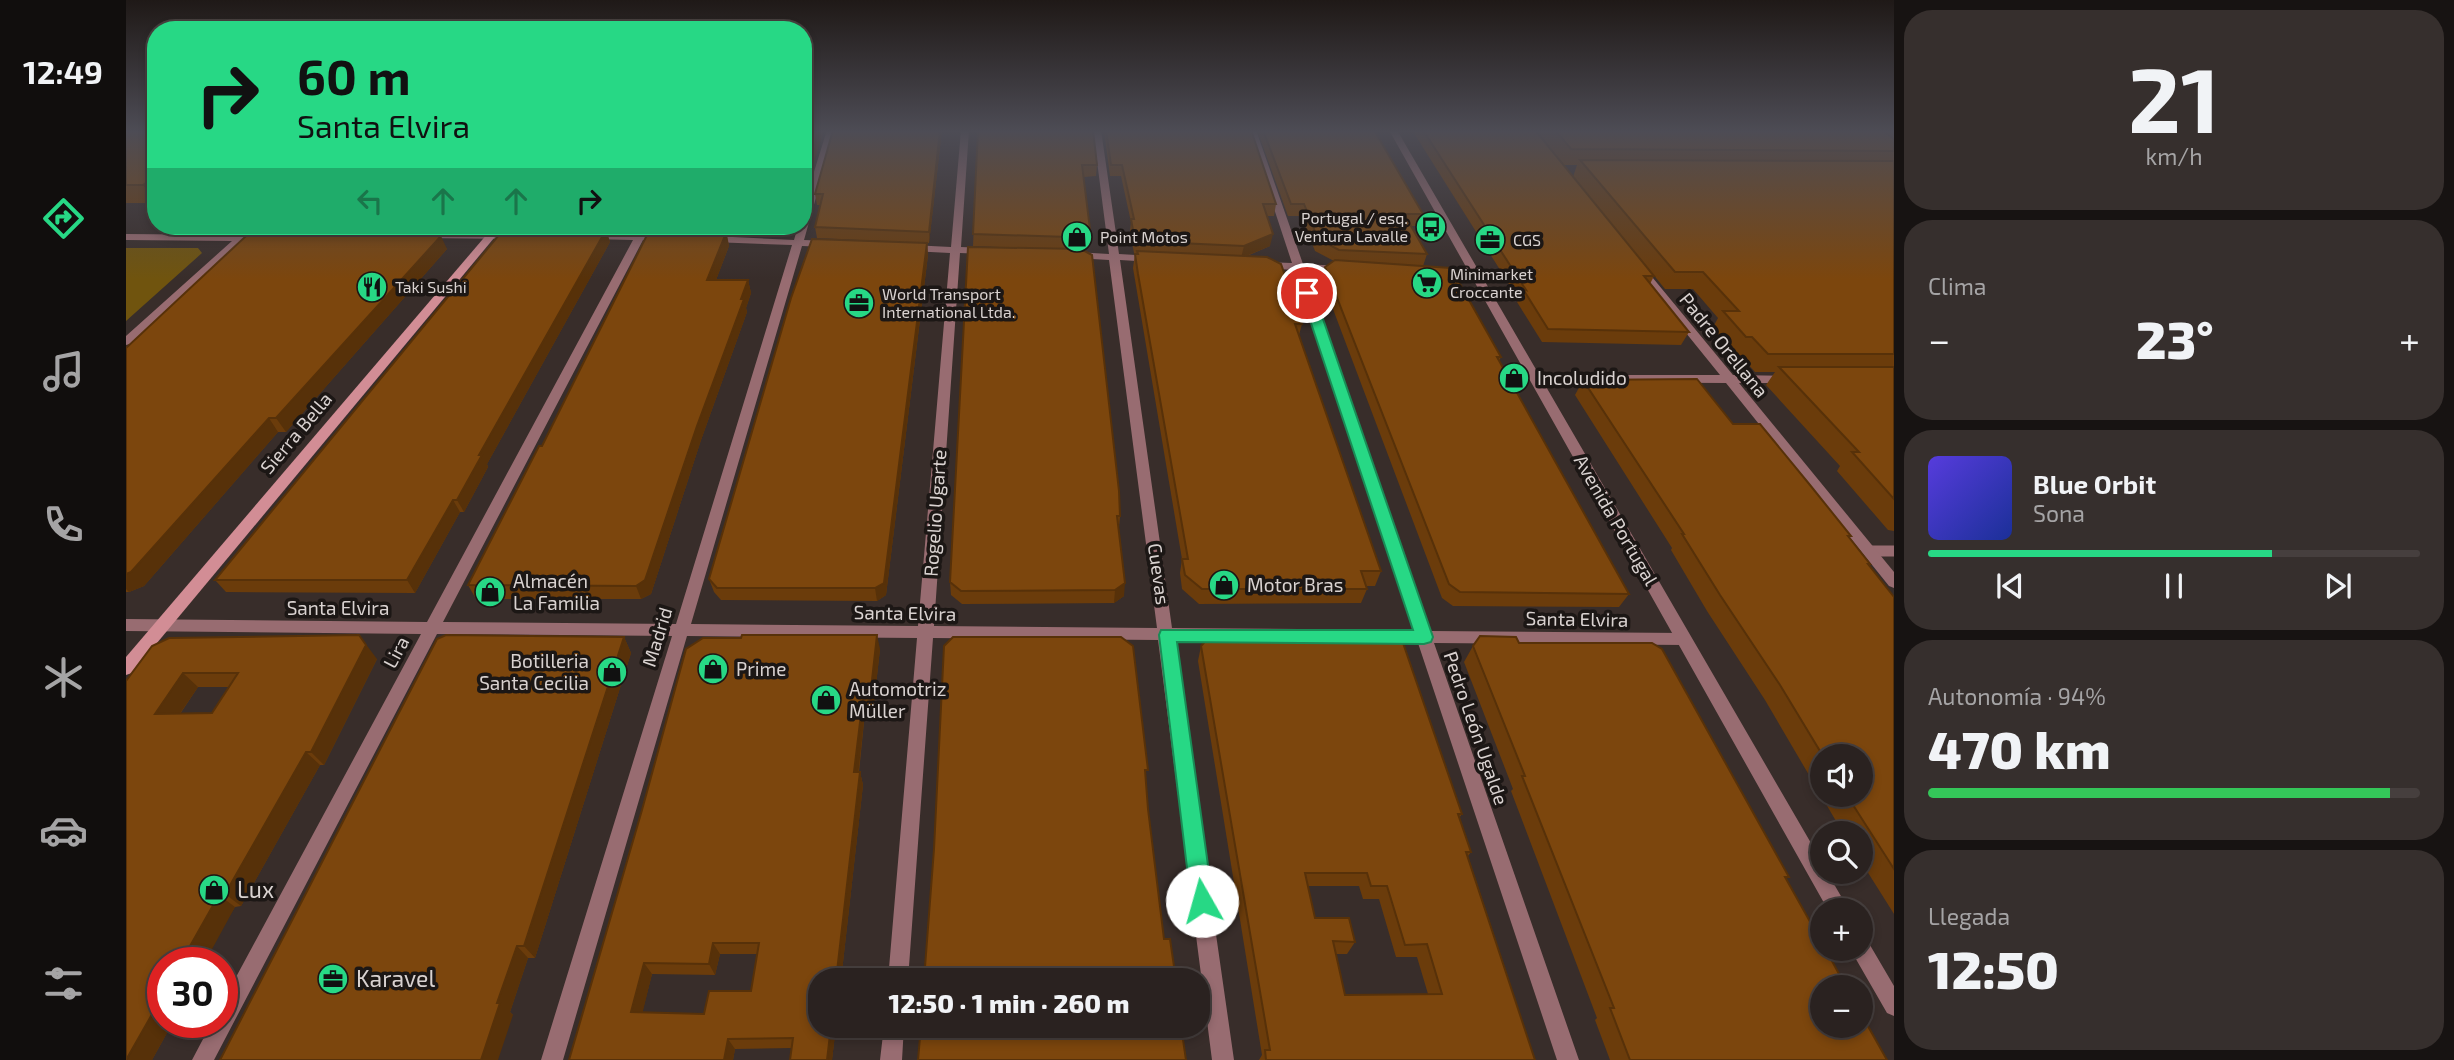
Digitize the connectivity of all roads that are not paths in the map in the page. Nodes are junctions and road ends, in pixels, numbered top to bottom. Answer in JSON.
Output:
{"nodes":[{"id":1,"x":961,"y":179,"type":"edge"},
{"id":2,"x":1104,"y":179,"type":"edge"},
{"id":3,"x":1269,"y":179,"type":"edge"},
{"id":4,"x":1421,"y":179,"type":"edge"},
{"id":5,"x":244,"y":235,"type":"edge"},
{"id":6,"x":436,"y":235,"type":"edge"},
{"id":7,"x":492,"y":235,"type":"edge"},
{"id":8,"x":527,"y":235,"type":"edge"},
{"id":9,"x":588,"y":235,"type":"edge"},
{"id":10,"x":640,"y":235,"type":"edge"},
{"id":11,"x":667,"y":235,"type":"edge"},
{"id":12,"x":800,"y":235,"type":"edge"},
{"id":13,"x":535,"y":236,"type":"edge"},
{"id":14,"x":574,"y":236,"type":"edge"},
{"id":15,"x":126,"y":237,"type":"edge"},
{"id":16,"x":268,"y":237,"type":"edge"},
{"id":17,"x":407,"y":237,"type":"edge"},
{"id":18,"x":679,"y":237,"type":"edge"},
{"id":19,"x":241,"y":238,"type":"junction"},
{"id":20,"x":705,"y":239,"type":"edge"},
{"id":21,"x":797,"y":243,"type":"junction"},
{"id":22,"x":836,"y":244,"type":"edge"},
{"id":23,"x":902,"y":247,"type":"edge"},
{"id":24,"x":955,"y":250,"type":"junction"},
{"id":25,"x":996,"y":251,"type":"edge"},
{"id":26,"x":1062,"y":254,"type":"edge"},
{"id":27,"x":1628,"y":254,"type":"edge"},
{"id":28,"x":1114,"y":257,"type":"junction"},
{"id":29,"x":1168,"y":260,"type":"edge"},
{"id":30,"x":1246,"y":264,"type":"edge"},
{"id":31,"x":1298,"y":267,"type":"junction"},
{"id":32,"x":1359,"y":269,"type":"edge"},
{"id":33,"x":1425,"y":272,"type":"edge"},
{"id":34,"x":1475,"y":274,"type":"junction"},
{"id":35,"x":126,"y":342,"type":"edge"},
{"id":36,"x":1535,"y":379,"type":"junction"},
{"id":37,"x":1729,"y":379,"type":"junction"},
{"id":38,"x":1798,"y":379,"type":"edge"},
{"id":39,"x":1869,"y":551,"type":"junction"},
{"id":40,"x":1894,"y":551,"type":"edge"},
{"id":41,"x":1894,"y":582,"type":"edge"},
{"id":42,"x":126,"y":625,"type":"edge"},
{"id":43,"x":160,"y":625,"type":"junction"},
{"id":44,"x":432,"y":628,"type":"junction"},
{"id":45,"x":681,"y":630,"type":"junction"},
{"id":46,"x":926,"y":632,"type":"junction"},
{"id":47,"x":1167,"y":635,"type":"junction"},
{"id":48,"x":1424,"y":637,"type":"junction"},
{"id":49,"x":1684,"y":639,"type":"junction"},
{"id":50,"x":126,"y":668,"type":"edge"},
{"id":51,"x":1832,"y":898,"type":"edge"},
{"id":52,"x":1868,"y":961,"type":"edge"},
{"id":53,"x":899,"y":968,"type":"edge"},
{"id":54,"x":1894,"y":1006,"type":"edge"},
{"id":55,"x":893,"y":1038,"type":"edge"},
{"id":56,"x":203,"y":1060,"type":"edge"},
{"id":57,"x":552,"y":1060,"type":"edge"},
{"id":58,"x":891,"y":1060,"type":"edge"},
{"id":59,"x":1223,"y":1060,"type":"edge"},
{"id":60,"x":1569,"y":1060,"type":"edge"}],
"edges":[{"from":1,"to":24,"type":"street","name":"Rogelio Ugarte"},
{"from":2,"to":28,"type":"street","name":"Cuevas"},
{"from":3,"to":31,"type":"street","name":"Pedro León Ugalde"},
{"from":4,"to":34,"type":"street","name":"Avenida Portugal"},
{"from":5,"to":19,"type":"street"},
{"from":6,"to":17,"type":"street"},
{"from":7,"to":43,"type":"main road","name":"Sierra Bella"},
{"from":8,"to":13,"type":"street"},
{"from":9,"to":14,"type":"street"},
{"from":10,"to":44,"type":"street","name":"Lira"},
{"from":11,"to":18,"type":"street"},
{"from":12,"to":21,"type":"street","name":"Madrid"},
{"from":15,"to":19,"type":"street"},
{"from":16,"to":19,"type":"street"},
{"from":19,"to":35,"type":"street"},
{"from":20,"to":21,"type":"street"},
{"from":21,"to":22,"type":"street"},
{"from":21,"to":45,"type":"street","name":"Madrid"},
{"from":23,"to":24,"type":"street"},
{"from":24,"to":25,"type":"street"},
{"from":24,"to":46,"type":"street","name":"Rogelio Ugarte"},
{"from":26,"to":28,"type":"street"},
{"from":27,"to":37,"type":"street","name":"Padre Orellana"},
{"from":28,"to":29,"type":"street"},
{"from":28,"to":47,"type":"street","name":"Cuevas"},
{"from":30,"to":31,"type":"street"},
{"from":31,"to":32,"type":"street"},
{"from":31,"to":48,"type":"street","name":"Pedro León Ugalde"},
{"from":33,"to":34,"type":"street"},
{"from":34,"to":36,"type":"street","name":"Avenida Portugal"},
{"from":36,"to":37,"type":"street"},
{"from":36,"to":49,"type":"street","name":"Avenida Portugal"},
{"from":37,"to":38,"type":"street"},
{"from":37,"to":39,"type":"street","name":"Padre Orellana"},
{"from":39,"to":40,"type":"lane"},
{"from":39,"to":41,"type":"street","name":"Padre Orellana"},
{"from":42,"to":43,"type":"street","name":"Santa Elvira"},
{"from":43,"to":44,"type":"street","name":"Santa Elvira"},
{"from":43,"to":50,"type":"main road","name":"Sierra Bella"},
{"from":44,"to":45,"type":"street","name":"Santa Elvira"},
{"from":44,"to":56,"type":"street","name":"Lira"},
{"from":45,"to":46,"type":"street","name":"Santa Elvira"},
{"from":45,"to":57,"type":"street","name":"Madrid"},
{"from":46,"to":47,"type":"street","name":"Santa Elvira"},
{"from":46,"to":53,"type":"street","name":"Rogelio Ugarte"},
{"from":47,"to":48,"type":"street","name":"Santa Elvira"},
{"from":47,"to":59,"type":"street","name":"Cuevas"},
{"from":48,"to":49,"type":"street","name":"Santa Elvira"},
{"from":48,"to":60,"type":"street","name":"Pedro León Ugalde"},
{"from":49,"to":51,"type":"street","name":"Avenida Portugal"},
{"from":52,"to":54,"type":"street"},
{"from":55,"to":58,"type":"street"}]}
